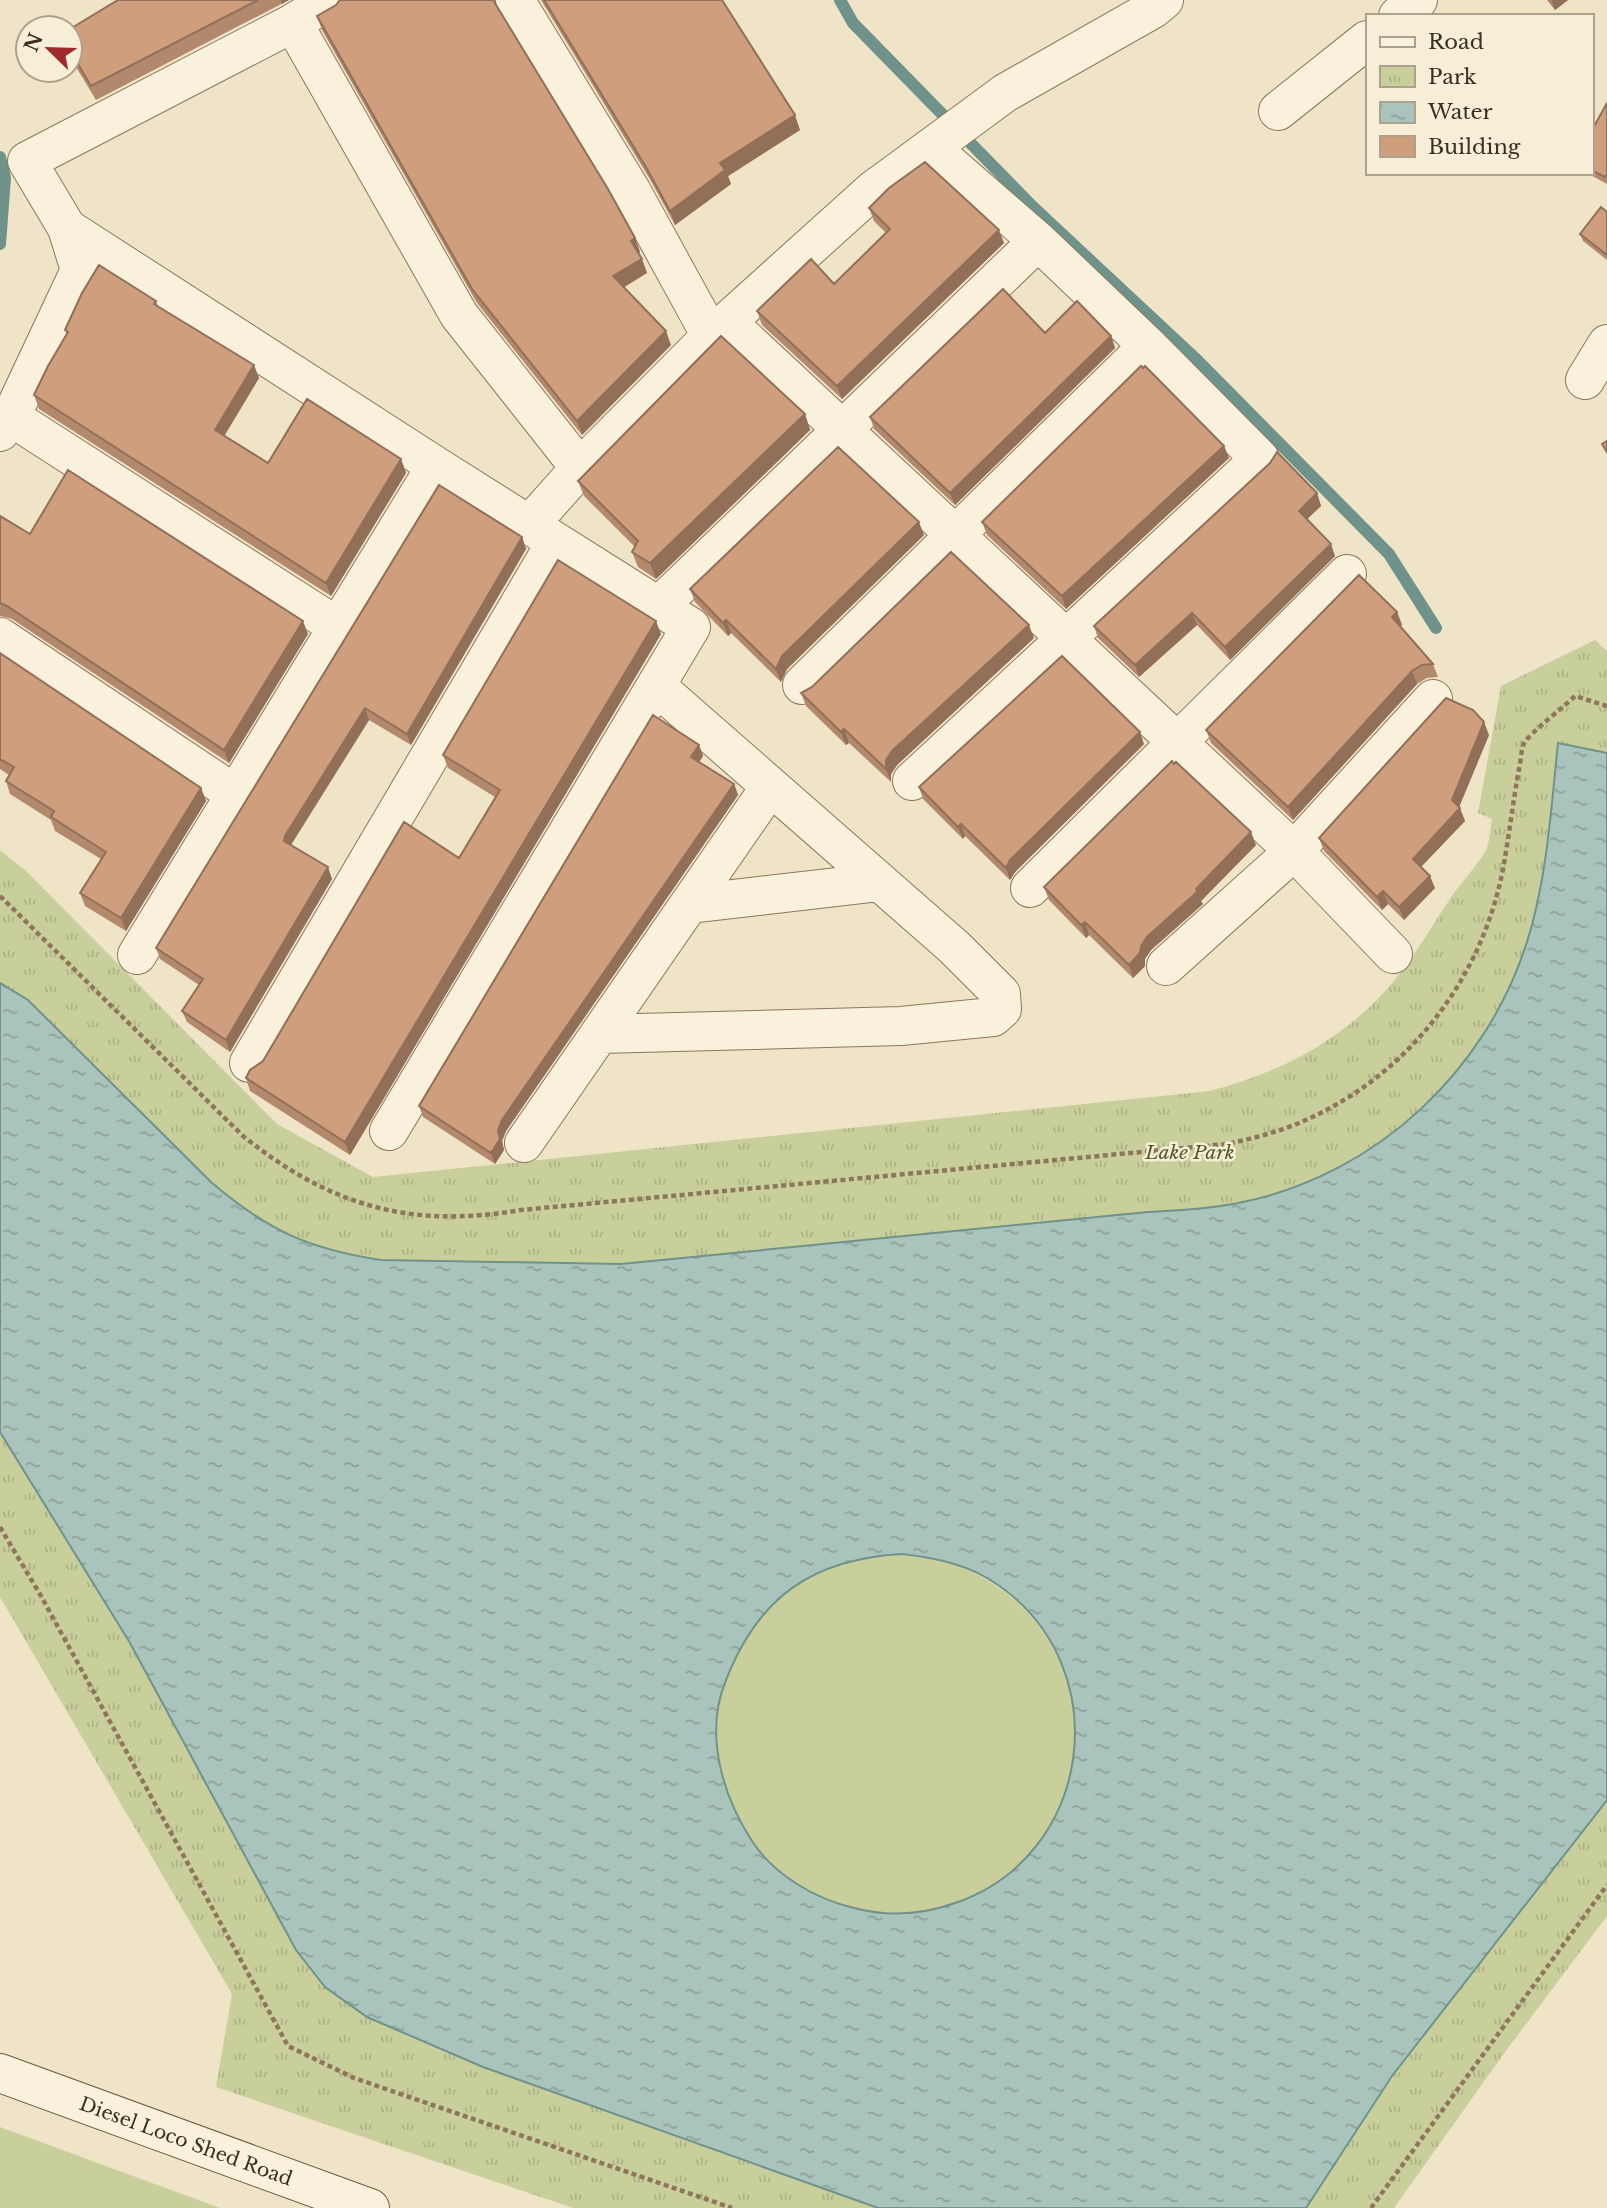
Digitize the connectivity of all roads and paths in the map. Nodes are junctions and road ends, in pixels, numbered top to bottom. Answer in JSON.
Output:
{"nodes":[{"id":1,"x":330,"y":0,"type":"edge"},
{"id":2,"x":515,"y":0,"type":"edge"},
{"id":3,"x":1164,"y":0,"type":"edge"},
{"id":4,"x":1418,"y":0,"type":"edge"},
{"id":5,"x":1400,"y":14,"type":"edge"},
{"id":6,"x":293,"y":23,"type":"junction"},
{"id":7,"x":1366,"y":41,"type":"edge"},
{"id":8,"x":1278,"y":111,"type":"dead end"},
{"id":9,"x":931,"y":148,"type":"junction"},
{"id":10,"x":67,"y":228,"type":"junction"},
{"id":11,"x":1038,"y":241,"type":"junction"},
{"id":12,"x":719,"y":329,"type":"junction"},
{"id":13,"x":1607,"y":344,"type":"edge"},
{"id":14,"x":1148,"y":345,"type":"junction"},
{"id":15,"x":1586,"y":380,"type":"dead end"},
{"id":16,"x":6,"y":425,"type":"edge"},
{"id":17,"x":842,"y":430,"type":"junction"},
{"id":18,"x":436,"y":466,"type":"junction"},
{"id":19,"x":580,"y":468,"type":"junction"},
{"id":20,"x":543,"y":533,"type":"junction"},
{"id":21,"x":955,"y":535,"type":"junction"},
{"id":22,"x":1347,"y":574,"type":"dead end"},
{"id":23,"x":659,"y":607,"type":"junction"},
{"id":24,"x":338,"y":627,"type":"junction"},
{"id":25,"x":0,"y":637,"type":"edge"},
{"id":26,"x":1066,"y":639,"type":"junction"},
{"id":27,"x":802,"y":685,"type":"dead end"},
{"id":28,"x":656,"y":686,"type":"junction"},
{"id":29,"x":1433,"y":699,"type":"dead end"},
{"id":30,"x":1607,"y":706,"type":"edge"},
{"id":31,"x":1178,"y":741,"type":"junction"},
{"id":32,"x":912,"y":781,"type":"dead end"},
{"id":33,"x":771,"y":787,"type":"junction"},
{"id":34,"x":235,"y":794,"type":"junction"},
{"id":35,"x":1294,"y":851,"type":"junction"},
{"id":36,"x":880,"y":882,"type":"junction"},
{"id":37,"x":1030,"y":888,"type":"dead end"},
{"id":38,"x":0,"y":896,"type":"edge"},
{"id":39,"x":690,"y":904,"type":"junction"},
{"id":40,"x":1393,"y":954,"type":"dead end"},
{"id":41,"x":137,"y":955,"type":"dead end"},
{"id":42,"x":1166,"y":966,"type":"dead end"},
{"id":43,"x":600,"y":1034,"type":"junction"},
{"id":44,"x":249,"y":1063,"type":"dead end"},
{"id":45,"x":389,"y":1131,"type":"dead end"},
{"id":46,"x":524,"y":1143,"type":"dead end"},
{"id":47,"x":0,"y":1527,"type":"edge"},
{"id":48,"x":1607,"y":1885,"type":"edge"},
{"id":49,"x":0,"y":2073,"type":"edge"},
{"id":50,"x":370,"y":2208,"type":"edge"},
{"id":51,"x":732,"y":2208,"type":"edge"},
{"id":52,"x":1371,"y":2208,"type":"edge"}],
"edges":[{"from":1,"to":6,"type":"street"},
{"from":2,"to":12,"type":"street"},
{"from":3,"to":9,"type":"street"},
{"from":4,"to":5,"type":"street"},
{"from":6,"to":10,"type":"street"},
{"from":6,"to":19,"type":"street"},
{"from":7,"to":8,"type":"street"},
{"from":9,"to":11,"type":"street"},
{"from":9,"to":12,"type":"street"},
{"from":10,"to":16,"type":"street"},
{"from":10,"to":18,"type":"street"},
{"from":11,"to":14,"type":"street"},
{"from":11,"to":17,"type":"street"},
{"from":12,"to":17,"type":"street"},
{"from":12,"to":19,"type":"street"},
{"from":13,"to":15,"type":"street"},
{"from":14,"to":21,"type":"street"},
{"from":14,"to":26,"type":"street"},
{"from":16,"to":24,"type":"street"},
{"from":17,"to":21,"type":"street"},
{"from":17,"to":23,"type":"street"},
{"from":18,"to":20,"type":"street"},
{"from":18,"to":24,"type":"street"},
{"from":19,"to":20,"type":"street"},
{"from":20,"to":23,"type":"street"},
{"from":20,"to":44,"type":"street"},
{"from":21,"to":26,"type":"street"},
{"from":21,"to":27,"type":"street"},
{"from":22,"to":31,"type":"street"},
{"from":23,"to":28,"type":"street"},
{"from":24,"to":34,"type":"street"},
{"from":25,"to":34,"type":"street"},
{"from":26,"to":31,"type":"street"},
{"from":26,"to":32,"type":"street"},
{"from":28,"to":33,"type":"street"},
{"from":28,"to":45,"type":"street"},
{"from":29,"to":35,"type":"street"},
{"from":30,"to":38,"type":"path"},
{"from":31,"to":35,"type":"street"},
{"from":31,"to":37,"type":"street"},
{"from":33,"to":36,"type":"street"},
{"from":33,"to":39,"type":"street"},
{"from":34,"to":41,"type":"street"},
{"from":35,"to":40,"type":"street"},
{"from":35,"to":42,"type":"street"},
{"from":36,"to":39,"type":"street"},
{"from":36,"to":43,"type":"street"},
{"from":39,"to":43,"type":"street"},
{"from":43,"to":46,"type":"street"},
{"from":47,"to":51,"type":"path"},
{"from":48,"to":52,"type":"path"},
{"from":49,"to":50,"type":"street","name":"Diesel Loco Shed Road"}]}
